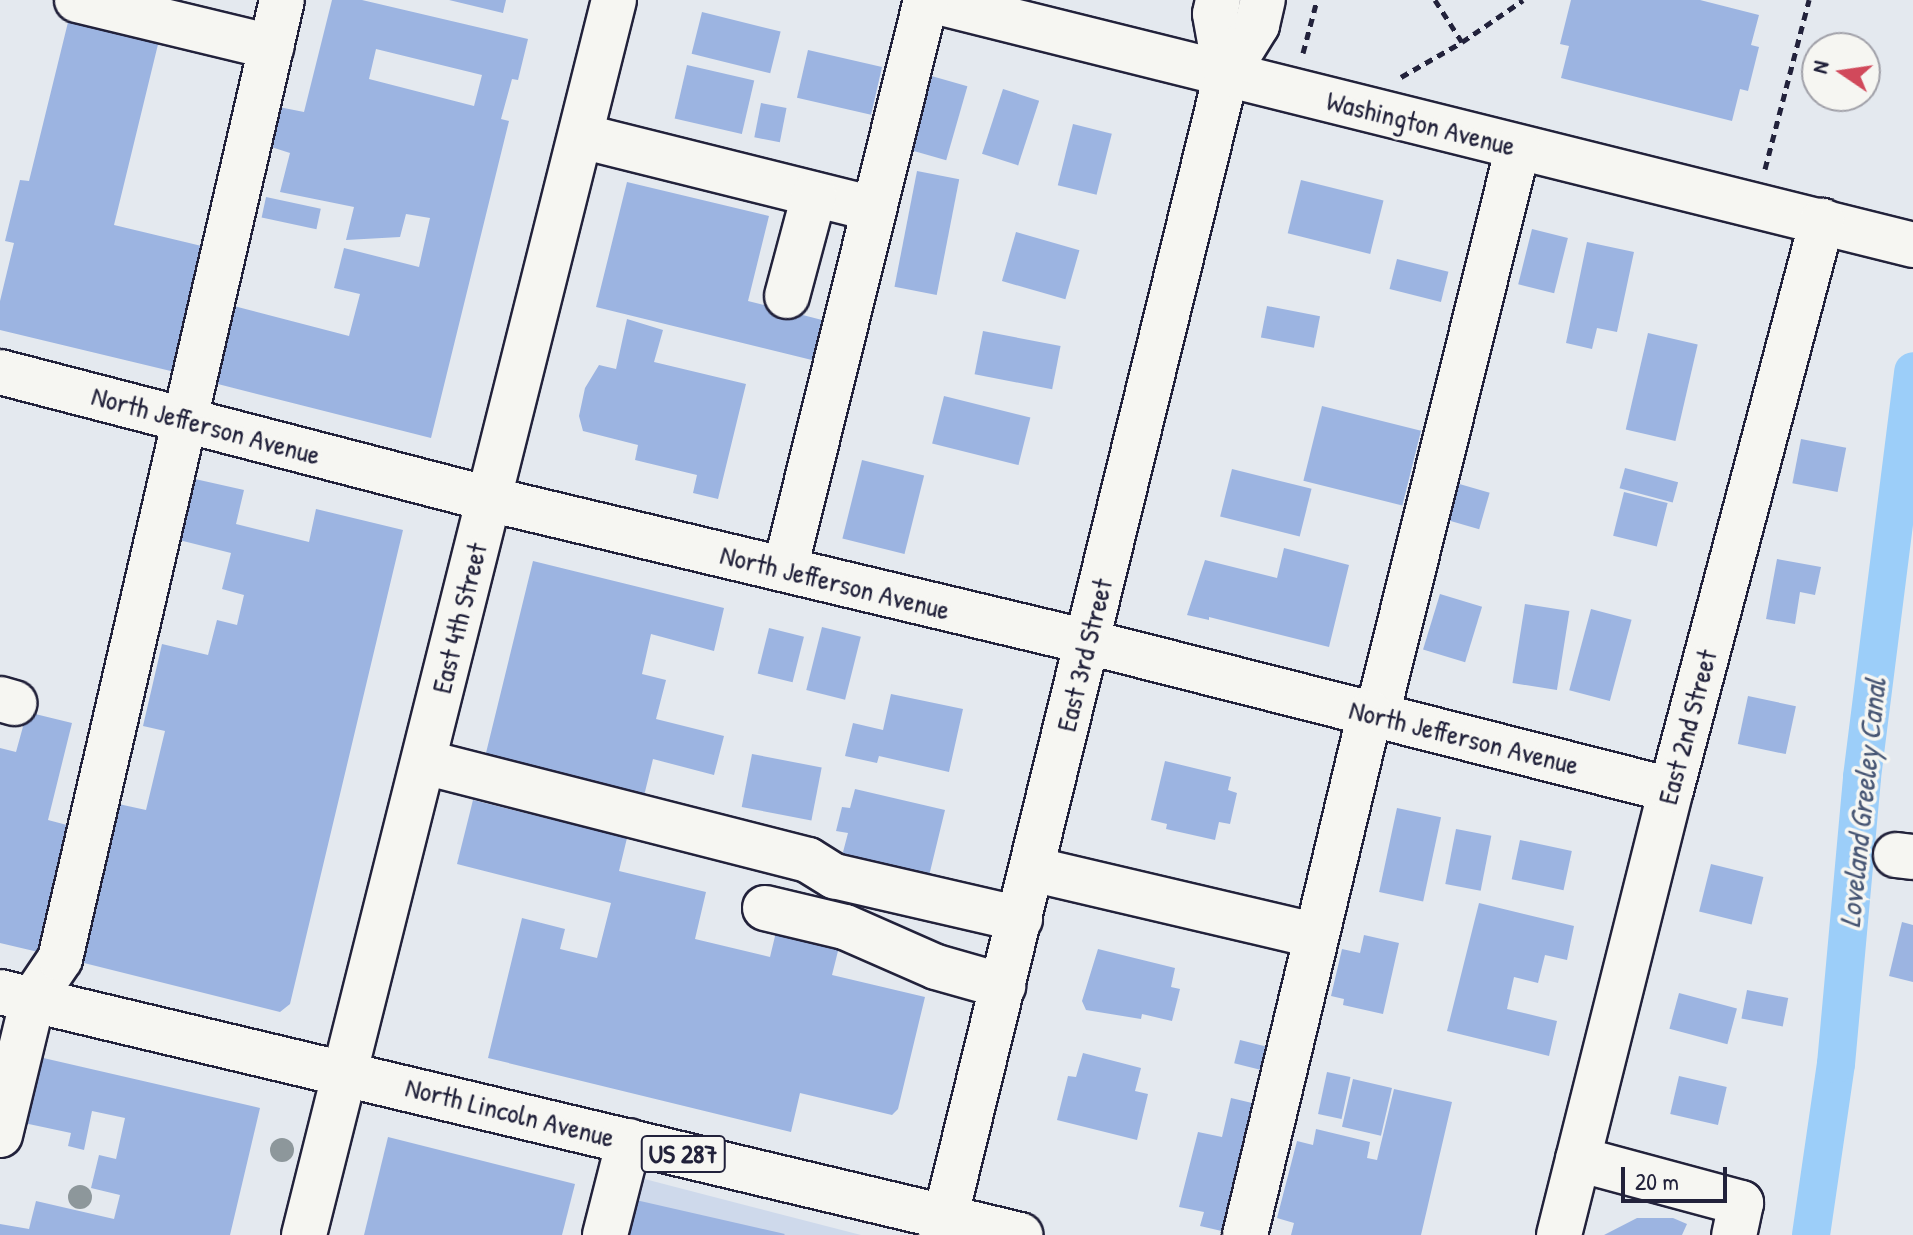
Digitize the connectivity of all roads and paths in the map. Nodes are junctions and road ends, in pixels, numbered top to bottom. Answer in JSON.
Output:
{"nodes":[{"id":1,"x":77,"y":0,"type":"edge"},
{"id":2,"x":282,"y":0,"type":"edge"},
{"id":3,"x":614,"y":0,"type":"edge"},
{"id":4,"x":928,"y":0,"type":"edge"},
{"id":5,"x":1218,"y":0,"type":"edge"},
{"id":6,"x":1263,"y":0,"type":"edge"},
{"id":7,"x":1435,"y":0,"type":"edge"},
{"id":8,"x":1523,"y":0,"type":"edge"},
{"id":9,"x":1809,"y":0,"type":"edge"},
{"id":10,"x":1462,"y":42,"type":"junction"},
{"id":11,"x":271,"y":47,"type":"junction"},
{"id":12,"x":1421,"y":66,"type":"dead end"},
{"id":13,"x":1226,"y":75,"type":"junction"},
{"id":14,"x":581,"y":136,"type":"junction"},
{"id":15,"x":1518,"y":147,"type":"junction"},
{"id":16,"x":1763,"y":178,"type":"dead end"},
{"id":17,"x":814,"y":195,"type":"junction"},
{"id":18,"x":874,"y":209,"type":"junction"},
{"id":19,"x":1822,"y":221,"type":"junction"},
{"id":20,"x":1903,"y":242,"type":"edge"},
{"id":21,"x":787,"y":296,"type":"dead end"},
{"id":22,"x":0,"y":372,"type":"edge"},
{"id":23,"x":185,"y":420,"type":"junction"},
{"id":24,"x":489,"y":499,"type":"junction"},
{"id":25,"x":785,"y":569,"type":"junction"},
{"id":26,"x":1088,"y":642,"type":"junction"},
{"id":27,"x":1374,"y":714,"type":"junction"},
{"id":28,"x":424,"y":762,"type":"junction"},
{"id":29,"x":1671,"y":790,"type":"junction"},
{"id":30,"x":1032,"y":869,"type":"junction"},
{"id":31,"x":765,"y":908,"type":"dead end"},
{"id":32,"x":1020,"y":919,"type":"junction"},
{"id":33,"x":1314,"y":935,"type":"junction"},
{"id":34,"x":1003,"y":986,"type":"junction"},
{"id":35,"x":16,"y":996,"type":"edge"},
{"id":36,"x":346,"y":1072,"type":"junction"},
{"id":37,"x":0,"y":1135,"type":"edge"},
{"id":38,"x":629,"y":1141,"type":"junction"},
{"id":39,"x":1578,"y":1159,"type":"junction"},
{"id":40,"x":944,"y":1226,"type":"edge"},
{"id":41,"x":304,"y":1235,"type":"edge"},
{"id":42,"x":605,"y":1235,"type":"edge"},
{"id":43,"x":1020,"y":1235,"type":"edge"},
{"id":44,"x":1245,"y":1235,"type":"edge"},
{"id":45,"x":1559,"y":1235,"type":"edge"},
{"id":46,"x":1734,"y":1235,"type":"edge"}],
"edges":[{"from":1,"to":11,"type":"main road"},
{"from":2,"to":11,"type":"main road"},
{"from":3,"to":14,"type":"main road","name":"East 4th Street"},
{"from":4,"to":13,"type":"main road","name":"Washington Avenue"},
{"from":4,"to":18,"type":"main road"},
{"from":5,"to":13,"type":"main road","name":"East 3rd Street"},
{"from":6,"to":13,"type":"main road","name":"East 3rd Street"},
{"from":7,"to":10,"type":"path"},
{"from":8,"to":10,"type":"path"},
{"from":9,"to":16,"type":"path"},
{"from":10,"to":12,"type":"path"},
{"from":11,"to":23,"type":"main road"},
{"from":13,"to":15,"type":"main road","name":"Washington Avenue"},
{"from":13,"to":26,"type":"main road","name":"East 3rd Street"},
{"from":14,"to":17,"type":"main road"},
{"from":14,"to":24,"type":"main road","name":"East 4th Street"},
{"from":15,"to":19,"type":"main road","name":"Washington Avenue"},
{"from":15,"to":27,"type":"main road"},
{"from":17,"to":18,"type":"main road"},
{"from":17,"to":21,"type":"main road"},
{"from":18,"to":25,"type":"main road"},
{"from":19,"to":20,"type":"main road","name":"Washington Avenue"},
{"from":19,"to":29,"type":"main road","name":"East 2nd Street"},
{"from":22,"to":23,"type":"main road","name":"North Jefferson Avenue"},
{"from":23,"to":24,"type":"main road","name":"North Jefferson Avenue"},
{"from":23,"to":35,"type":"main road"},
{"from":24,"to":25,"type":"main road","name":"North Jefferson Avenue"},
{"from":24,"to":28,"type":"main road","name":"East 4th Street"},
{"from":25,"to":26,"type":"main road","name":"North Jefferson Avenue"},
{"from":26,"to":27,"type":"main road","name":"North Jefferson Avenue"},
{"from":26,"to":30,"type":"main road","name":"East 3rd Street"},
{"from":27,"to":29,"type":"main road","name":"North Jefferson Avenue"},
{"from":27,"to":33,"type":"main road"},
{"from":28,"to":32,"type":"main road"},
{"from":28,"to":36,"type":"main road","name":"East 4th Street"},
{"from":29,"to":39,"type":"main road","name":"East 2nd Street"},
{"from":30,"to":32,"type":"main road","name":"East 3rd Street"},
{"from":30,"to":33,"type":"main road"},
{"from":31,"to":34,"type":"main road"},
{"from":32,"to":34,"type":"main road","name":"East 3rd Street"},
{"from":33,"to":44,"type":"main road"},
{"from":34,"to":40,"type":"main road","name":"East 3rd Street"},
{"from":35,"to":36,"type":"main road","name":"North Lincoln Avenue","number":"US 287"},
{"from":35,"to":37,"type":"main road"},
{"from":36,"to":38,"type":"main road","name":"North Lincoln Avenue","number":"US 287"},
{"from":36,"to":41,"type":"main road","name":"East 4th Street"},
{"from":38,"to":40,"type":"main road","name":"North Lincoln Avenue","number":"US 287"},
{"from":38,"to":42,"type":"main road"},
{"from":39,"to":45,"type":"main road","name":"East 2nd Street"},
{"from":39,"to":46,"type":"main road"},
{"from":40,"to":43,"type":"main road","name":"North Lincoln Avenue","number":"US 287"}]}
